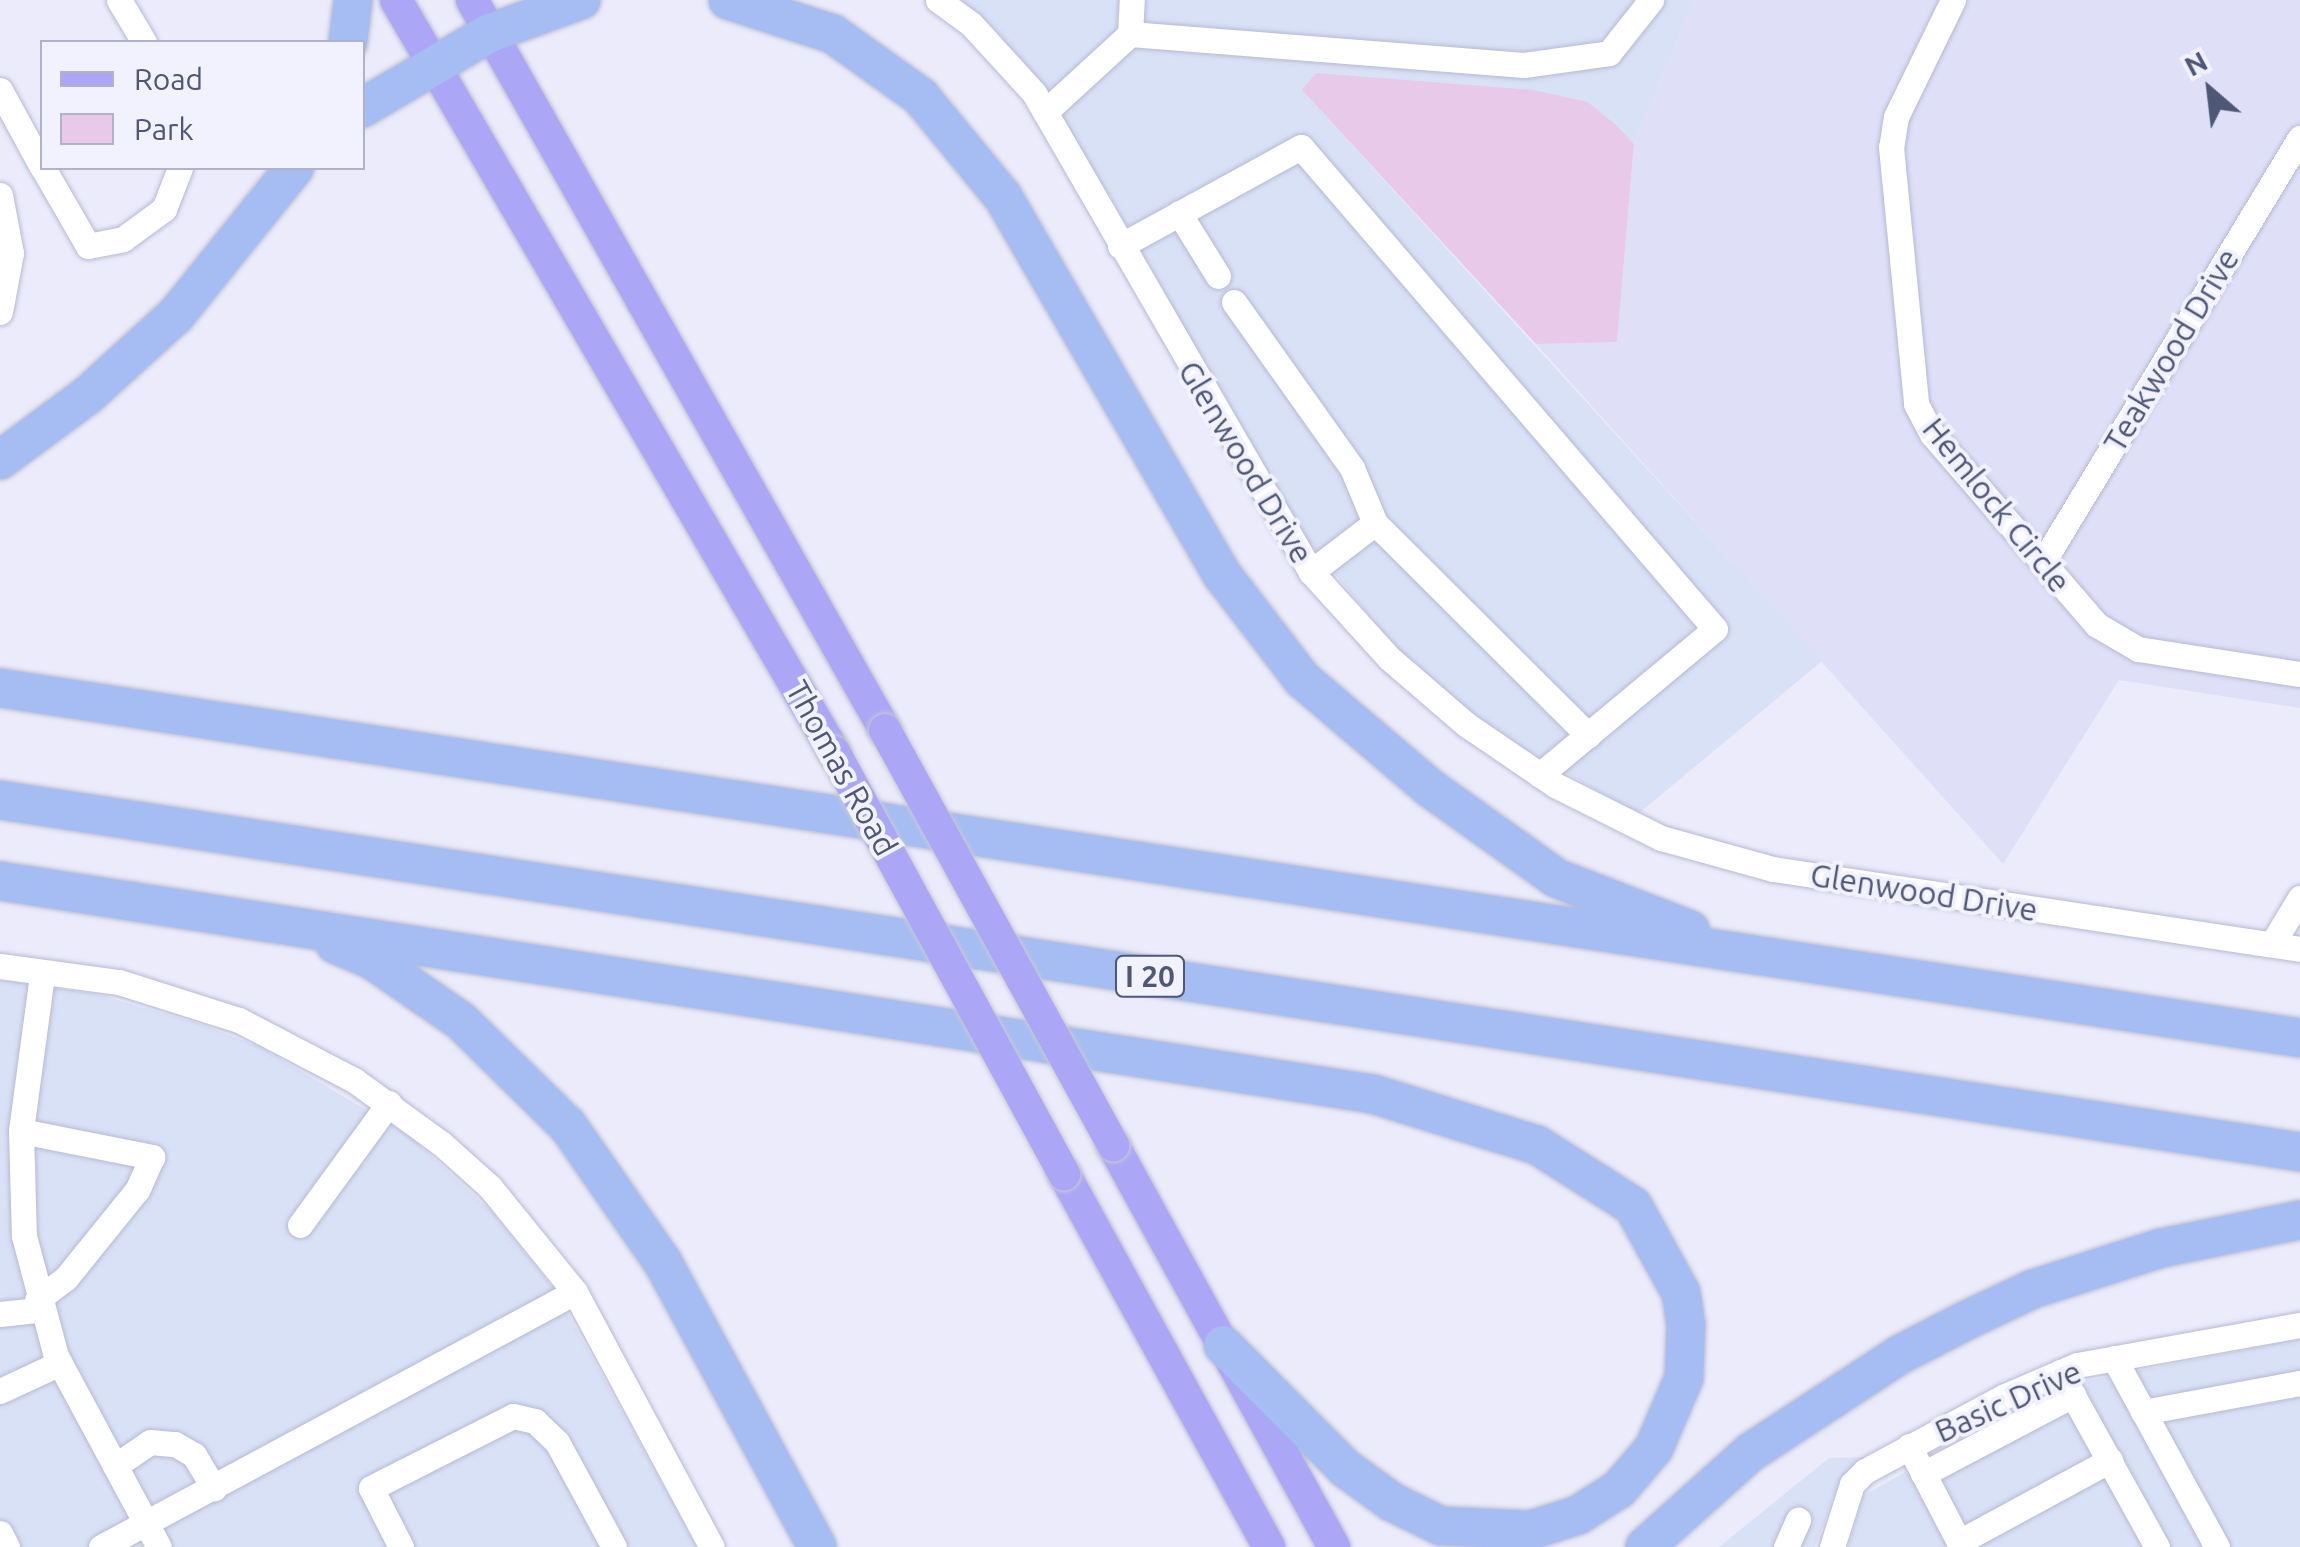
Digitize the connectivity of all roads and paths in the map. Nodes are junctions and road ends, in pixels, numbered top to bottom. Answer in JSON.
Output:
{"nodes":[{"id":1,"x":119,"y":0,"type":"edge"},
{"id":2,"x":353,"y":0,"type":"edge"},
{"id":3,"x":396,"y":0,"type":"edge"},
{"id":4,"x":472,"y":0,"type":"edge"},
{"id":5,"x":581,"y":0,"type":"edge"},
{"id":6,"x":728,"y":0,"type":"edge"},
{"id":7,"x":938,"y":0,"type":"edge"},
{"id":8,"x":1132,"y":0,"type":"edge"},
{"id":9,"x":1651,"y":0,"type":"edge"},
{"id":10,"x":1952,"y":0,"type":"edge"},
{"id":11,"x":490,"y":33,"type":"junction"},
{"id":12,"x":1130,"y":34,"type":"junction"},
{"id":13,"x":143,"y":40,"type":"edge"},
{"id":14,"x":348,"y":40,"type":"edge"},
{"id":15,"x":432,"y":64,"type":"junction"},
{"id":16,"x":0,"y":90,"type":"edge"},
{"id":17,"x":365,"y":106,"type":"edge"},
{"id":18,"x":1045,"y":112,"type":"junction"},
{"id":19,"x":2300,"y":138,"type":"edge"},
{"id":20,"x":40,"y":162,"type":"edge"},
{"id":21,"x":45,"y":170,"type":"edge"},
{"id":22,"x":179,"y":170,"type":"edge"},
{"id":23,"x":289,"y":170,"type":"edge"},
{"id":24,"x":0,"y":195,"type":"edge"},
{"id":25,"x":1179,"y":214,"type":"junction"},
{"id":26,"x":1120,"y":246,"type":"junction"},
{"id":27,"x":1218,"y":276,"type":"dead end"},
{"id":28,"x":1234,"y":302,"type":"dead end"},
{"id":29,"x":0,"y":312,"type":"edge"},
{"id":30,"x":0,"y":460,"type":"edge"},
{"id":31,"x":1375,"y":523,"type":"junction"},
{"id":32,"x":2043,"y":562,"type":"junction"},
{"id":33,"x":1311,"y":572,"type":"junction"},
{"id":34,"x":2300,"y":674,"type":"edge"},
{"id":35,"x":0,"y":688,"type":"edge"},
{"id":36,"x":1588,"y":735,"type":"junction"},
{"id":37,"x":1540,"y":774,"type":"junction"},
{"id":38,"x":0,"y":800,"type":"edge"},
{"id":39,"x":0,"y":881,"type":"edge"},
{"id":40,"x":2300,"y":898,"type":"edge"},
{"id":41,"x":266,"y":922,"type":"junction"},
{"id":42,"x":2272,"y":944,"type":"junction"},
{"id":43,"x":2300,"y":949,"type":"edge"},
{"id":44,"x":1752,"y":955,"type":"junction"},
{"id":45,"x":0,"y":966,"type":"edge"},
{"id":46,"x":42,"y":975,"type":"junction"},
{"id":47,"x":2300,"y":1038,"type":"edge"},
{"id":48,"x":0,"y":1050,"type":"edge"},
{"id":49,"x":27,"y":1052,"type":"junction"},
{"id":50,"x":389,"y":1103,"type":"junction"},
{"id":51,"x":21,"y":1131,"type":"junction"},
{"id":52,"x":2300,"y":1152,"type":"edge"},
{"id":53,"x":2300,"y":1220,"type":"edge"},
{"id":54,"x":300,"y":1226,"type":"dead end"},
{"id":55,"x":575,"y":1292,"type":"junction"},
{"id":56,"x":38,"y":1305,"type":"junction"},
{"id":57,"x":0,"y":1314,"type":"edge"},
{"id":58,"x":2300,"y":1326,"type":"edge"},
{"id":59,"x":1223,"y":1345,"type":"junction"},
{"id":60,"x":2114,"y":1358,"type":"junction"},
{"id":61,"x":60,"y":1363,"type":"junction"},
{"id":62,"x":2060,"y":1372,"type":"junction"},
{"id":63,"x":2300,"y":1383,"type":"edge"},
{"id":64,"x":0,"y":1391,"type":"edge"},
{"id":65,"x":2073,"y":1395,"type":"junction"},
{"id":66,"x":2143,"y":1412,"type":"junction"},
{"id":67,"x":1909,"y":1446,"type":"junction"},
{"id":68,"x":2110,"y":1460,"type":"junction"},
{"id":69,"x":115,"y":1466,"type":"junction"},
{"id":70,"x":1924,"y":1474,"type":"junction"},
{"id":71,"x":214,"y":1488,"type":"junction"},
{"id":72,"x":1798,"y":1520,"type":"dead end"},
{"id":73,"x":146,"y":1524,"type":"junction"},
{"id":74,"x":0,"y":1533,"type":"edge"},
{"id":75,"x":7,"y":1547,"type":"edge"},
{"id":76,"x":101,"y":1547,"type":"edge"},
{"id":77,"x":159,"y":1547,"type":"edge"},
{"id":78,"x":401,"y":1547,"type":"edge"},
{"id":79,"x":614,"y":1547,"type":"edge"},
{"id":80,"x":712,"y":1547,"type":"edge"},
{"id":81,"x":817,"y":1547,"type":"edge"},
{"id":82,"x":1269,"y":1547,"type":"edge"},
{"id":83,"x":1334,"y":1547,"type":"edge"},
{"id":84,"x":1645,"y":1547,"type":"edge"},
{"id":85,"x":1786,"y":1547,"type":"edge"},
{"id":86,"x":1832,"y":1547,"type":"edge"},
{"id":87,"x":2157,"y":1547,"type":"edge"},
{"id":88,"x":2217,"y":1547,"type":"edge"}],
"edges":[{"from":1,"to":13,"type":"street"},
{"from":2,"to":14,"type":"highway"},
{"from":3,"to":15,"type":"main road","name":"Thomas Road"},
{"from":4,"to":11,"type":"main road","name":"Thomas Road"},
{"from":5,"to":11,"type":"highway"},
{"from":6,"to":44,"type":"highway"},
{"from":7,"to":18,"type":"street","name":"Glenwood Drive"},
{"from":8,"to":12,"type":"street"},
{"from":9,"to":12,"type":"street"},
{"from":10,"to":32,"type":"street","name":"Hemlock Circle"},
{"from":11,"to":15,"type":"highway"},
{"from":11,"to":59,"type":"main road","name":"Thomas Road","bridge":true},
{"from":12,"to":18,"type":"street"},
{"from":15,"to":17,"type":"highway"},
{"from":15,"to":82,"type":"main road","name":"Thomas Road","bridge":true},
{"from":16,"to":20,"type":"street"},
{"from":18,"to":26,"type":"street","name":"Glenwood Drive"},
{"from":19,"to":32,"type":"street","name":"Teakwood Drive"},
{"from":21,"to":22,"type":"street"},
{"from":23,"to":30,"type":"highway"},
{"from":24,"to":29,"type":"street"},
{"from":25,"to":26,"type":"street"},
{"from":25,"to":27,"type":"street"},
{"from":25,"to":36,"type":"street"},
{"from":26,"to":33,"type":"street","name":"Glenwood Drive"},
{"from":28,"to":31,"type":"street"},
{"from":31,"to":33,"type":"street"},
{"from":31,"to":36,"type":"street"},
{"from":32,"to":34,"type":"street","name":"Hemlock Circle"},
{"from":33,"to":37,"type":"street","name":"Glenwood Drive"},
{"from":35,"to":44,"type":"highway"},
{"from":36,"to":37,"type":"street"},
{"from":37,"to":42,"type":"street","name":"Glenwood Drive"},
{"from":38,"to":52,"type":"highway","number":"I 20"},
{"from":39,"to":41,"type":"highway"},
{"from":40,"to":42,"type":"street"},
{"from":41,"to":59,"type":"highway"},
{"from":41,"to":81,"type":"highway"},
{"from":42,"to":43,"type":"street","name":"Glenwood Drive"},
{"from":44,"to":47,"type":"highway"},
{"from":45,"to":46,"type":"street"},
{"from":46,"to":49,"type":"street"},
{"from":46,"to":50,"type":"street"},
{"from":48,"to":49,"type":"street"},
{"from":49,"to":51,"type":"street"},
{"from":50,"to":54,"type":"street"},
{"from":50,"to":55,"type":"street"},
{"from":51,"to":56,"type":"street"},
{"from":51,"to":56,"type":"street"},
{"from":53,"to":84,"type":"highway"},
{"from":55,"to":71,"type":"street"},
{"from":55,"to":80,"type":"street"},
{"from":56,"to":57,"type":"street"},
{"from":56,"to":61,"type":"street"},
{"from":58,"to":60,"type":"street","name":"Basic Drive"},
{"from":59,"to":83,"type":"main road","name":"Thomas Road"},
{"from":60,"to":62,"type":"street","name":"Basic Drive"},
{"from":60,"to":66,"type":"street"},
{"from":61,"to":64,"type":"street"},
{"from":61,"to":69,"type":"street"},
{"from":62,"to":65,"type":"street"},
{"from":62,"to":67,"type":"street","name":"Basic Drive"},
{"from":63,"to":66,"type":"street"},
{"from":65,"to":68,"type":"street"},
{"from":65,"to":70,"type":"street"},
{"from":66,"to":88,"type":"street"},
{"from":67,"to":70,"type":"street"},
{"from":67,"to":86,"type":"street","name":"Basic Drive"},
{"from":68,"to":70,"type":"street"},
{"from":68,"to":87,"type":"street"},
{"from":69,"to":71,"type":"street"},
{"from":69,"to":73,"type":"street"},
{"from":71,"to":73,"type":"street"},
{"from":72,"to":85,"type":"street"},
{"from":73,"to":76,"type":"street"},
{"from":73,"to":77,"type":"street"},
{"from":74,"to":75,"type":"street"},
{"from":78,"to":79,"type":"street"}]}
